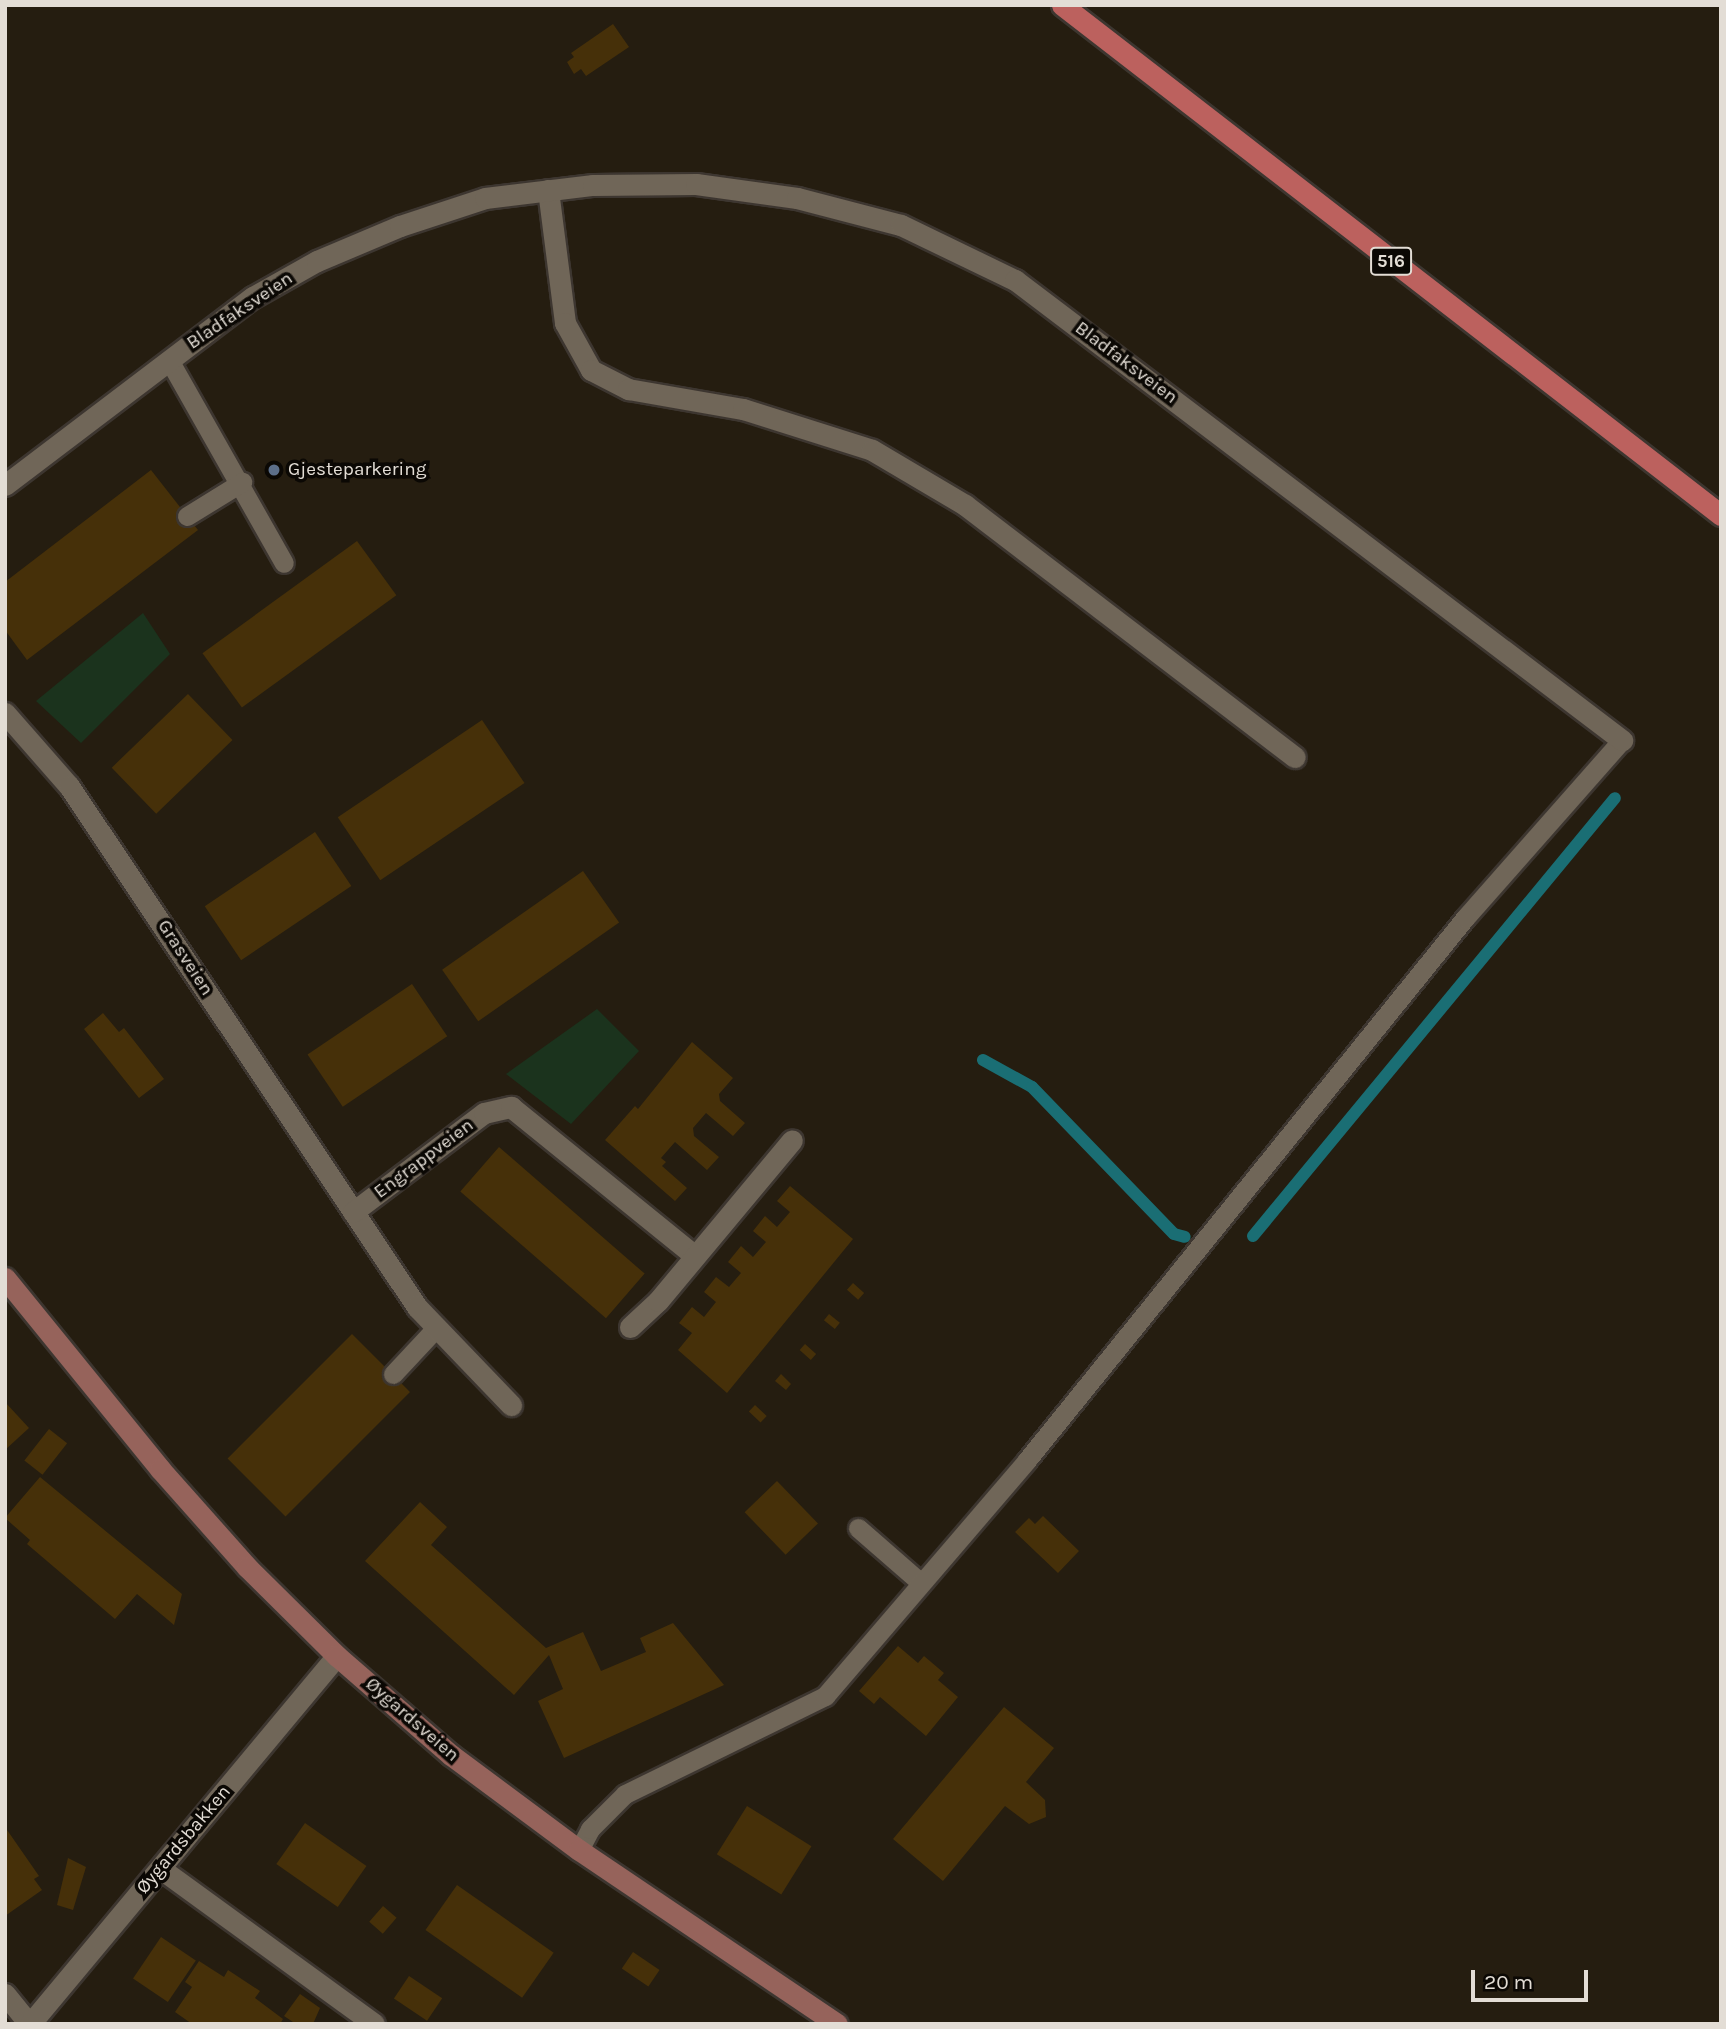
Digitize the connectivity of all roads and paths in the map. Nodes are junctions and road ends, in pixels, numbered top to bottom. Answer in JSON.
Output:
{"nodes":[{"id":1,"x":1062,"y":5,"type":"edge"},
{"id":2,"x":548,"y":190,"type":"junction"},
{"id":3,"x":169,"y":360,"type":"junction"},
{"id":4,"x":242,"y":482,"type":"junction"},
{"id":5,"x":5,"y":485,"type":"edge"},
{"id":6,"x":1721,"y":515,"type":"edge"},
{"id":7,"x":187,"y":516,"type":"dead end"},
{"id":8,"x":285,"y":563,"type":"dead end"},
{"id":9,"x":5,"y":713,"type":"edge"},
{"id":10,"x":1622,"y":740,"type":"joint"},
{"id":11,"x":1295,"y":757,"type":"dead end"},
{"id":12,"x":792,"y":1140,"type":"dead end"},
{"id":13,"x":354,"y":1212,"type":"junction"},
{"id":14,"x":694,"y":1255,"type":"junction"},
{"id":15,"x":5,"y":1278,"type":"edge"},
{"id":16,"x":630,"y":1327,"type":"dead end"},
{"id":17,"x":436,"y":1328,"type":"junction"},
{"id":18,"x":393,"y":1374,"type":"dead end"},
{"id":19,"x":511,"y":1405,"type":"dead end"},
{"id":20,"x":858,"y":1528,"type":"dead end"},
{"id":21,"x":920,"y":1582,"type":"junction"},
{"id":22,"x":337,"y":1656,"type":"junction"},
{"id":23,"x":579,"y":1850,"type":"junction"},
{"id":24,"x":161,"y":1869,"type":"junction"},
{"id":25,"x":5,"y":1994,"type":"edge"},
{"id":26,"x":29,"y":2024,"type":"edge"},
{"id":27,"x":374,"y":2024,"type":"edge"},
{"id":28,"x":837,"y":2024,"type":"edge"}],
"edges":[{"from":1,"to":6,"type":"main road","number":"516"},
{"from":2,"to":3,"type":"street","name":"Bladfaksveien"},
{"from":2,"to":10,"type":"street","name":"Bladfaksveien"},
{"from":2,"to":11,"type":"street"},
{"from":3,"to":4,"type":"lane"},
{"from":3,"to":5,"type":"street","name":"Bladfaksveien"},
{"from":4,"to":7,"type":"lane"},
{"from":4,"to":8,"type":"lane"},
{"from":9,"to":13,"type":"street","name":"Grasveien"},
{"from":10,"to":21,"type":"lane"},
{"from":12,"to":14,"type":"street"},
{"from":13,"to":14,"type":"street","name":"Engrappveien"},
{"from":13,"to":17,"type":"street"},
{"from":14,"to":16,"type":"street"},
{"from":15,"to":22,"type":"street","name":"Øygardsveien"},
{"from":17,"to":18,"type":"lane"},
{"from":17,"to":19,"type":"street"},
{"from":20,"to":21,"type":"lane"},
{"from":21,"to":23,"type":"lane"},
{"from":22,"to":23,"type":"street","name":"Øygardsveien"},
{"from":22,"to":24,"type":"street","name":"Øygardsbakken"},
{"from":23,"to":28,"type":"street","name":"Øygardsveien"},
{"from":24,"to":26,"type":"street","name":"Øygardsbakken"},
{"from":24,"to":27,"type":"street"},
{"from":25,"to":26,"type":"street","name":"Øygardsbakken"}]}
